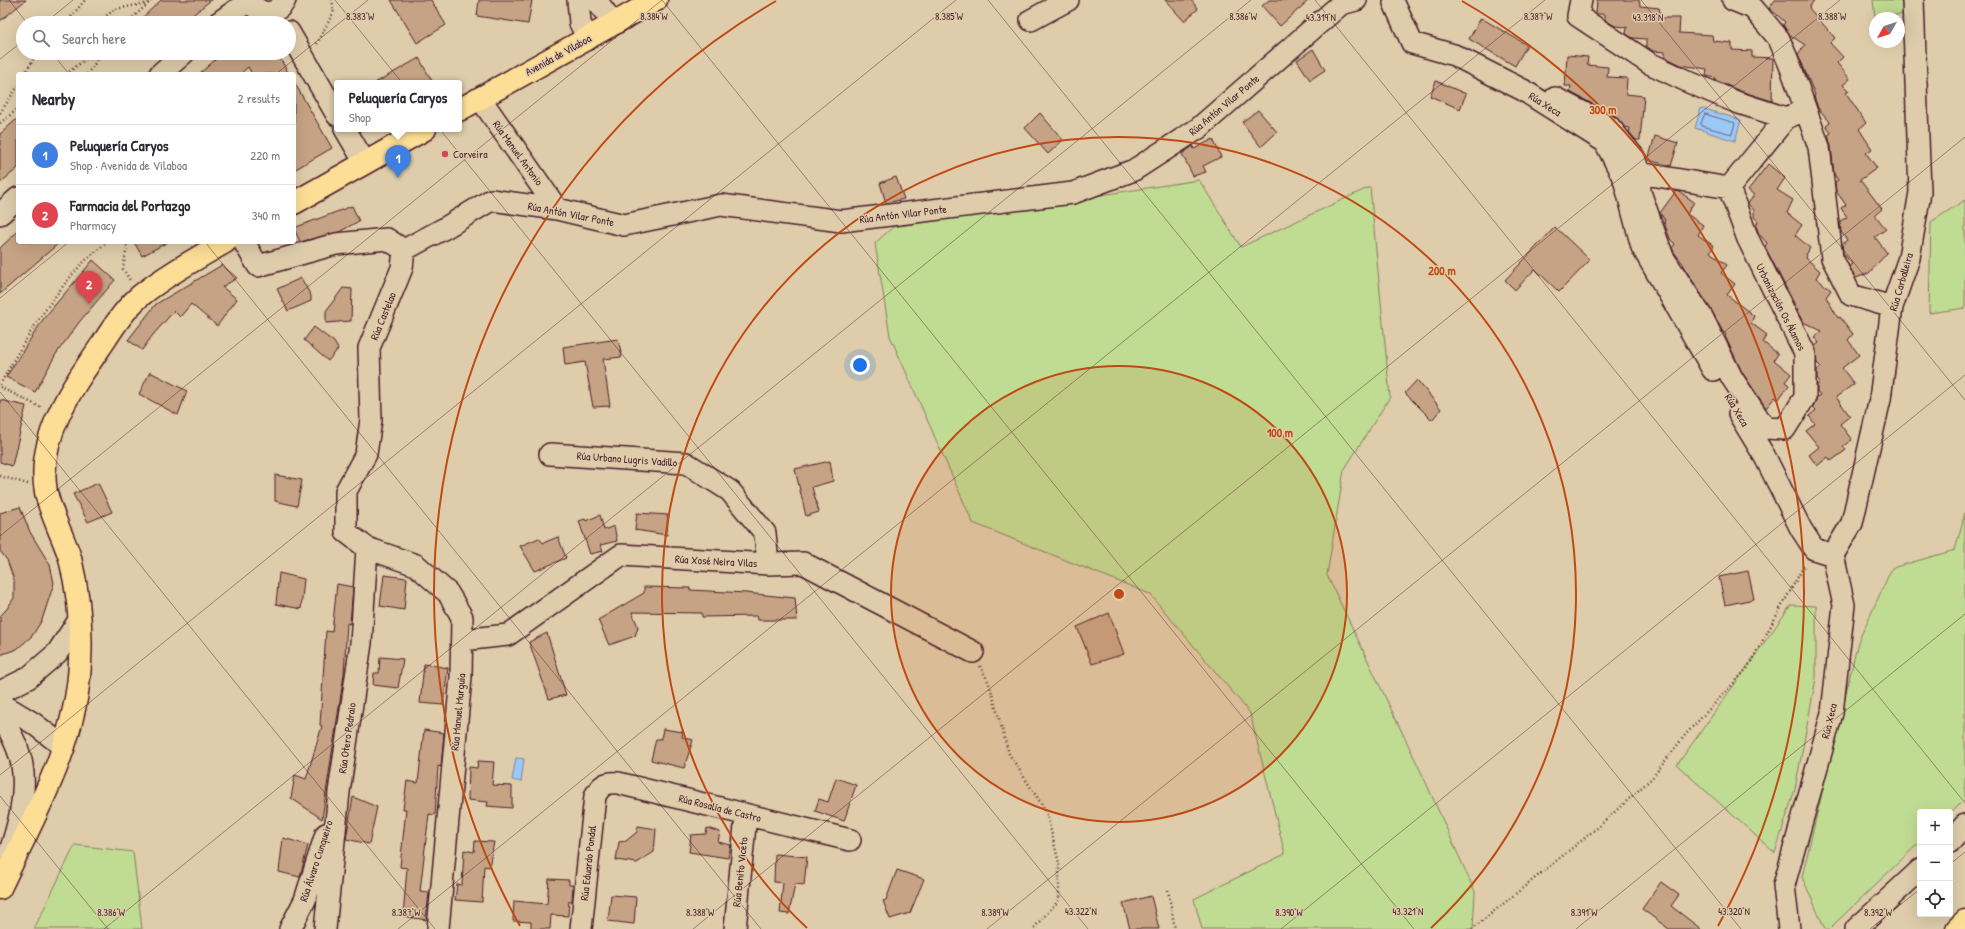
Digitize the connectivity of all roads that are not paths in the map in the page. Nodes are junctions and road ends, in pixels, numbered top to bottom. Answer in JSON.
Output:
{"nodes":[{"id":1,"x":250,"y":0,"type":"edge"},
{"id":2,"x":656,"y":0,"type":"edge"},
{"id":3,"x":1068,"y":0,"type":"edge"},
{"id":4,"x":1356,"y":0,"type":"edge"},
{"id":5,"x":1581,"y":0,"type":"edge"},
{"id":6,"x":1733,"y":0,"type":"edge"},
{"id":7,"x":1913,"y":0,"type":"edge"},
{"id":8,"x":588,"y":1,"type":"edge"},
{"id":9,"x":1396,"y":1,"type":"edge"},
{"id":10,"x":281,"y":12,"type":"edge"},
{"id":11,"x":228,"y":16,"type":"edge"},
{"id":12,"x":1031,"y":20,"type":"dead end"},
{"id":13,"x":614,"y":24,"type":"junction"},
{"id":14,"x":588,"y":39,"type":"junction"},
{"id":15,"x":296,"y":44,"type":"edge"},
{"id":16,"x":176,"y":60,"type":"edge"},
{"id":17,"x":162,"y":72,"type":"edge"},
{"id":18,"x":480,"y":98,"type":"junction"},
{"id":19,"x":1555,"y":98,"type":"dead end"},
{"id":20,"x":462,"y":108,"type":"edge"},
{"id":21,"x":334,"y":110,"type":"edge"},
{"id":22,"x":1806,"y":110,"type":"junction"},
{"id":23,"x":1786,"y":118,"type":"junction"},
{"id":24,"x":347,"y":132,"type":"edge"},
{"id":25,"x":420,"y":132,"type":"edge"},
{"id":26,"x":365,"y":163,"type":"junction"},
{"id":27,"x":1630,"y":173,"type":"junction"},
{"id":28,"x":1729,"y":188,"type":"junction"},
{"id":29,"x":16,"y":200,"type":"edge"},
{"id":30,"x":296,"y":202,"type":"edge"},
{"id":31,"x":557,"y":209,"type":"junction"},
{"id":32,"x":0,"y":214,"type":"edge"},
{"id":33,"x":222,"y":244,"type":"edge"},
{"id":34,"x":245,"y":244,"type":"edge"},
{"id":35,"x":404,"y":250,"type":"junction"},
{"id":36,"x":1892,"y":307,"type":"junction"},
{"id":37,"x":550,"y":454,"type":"dead end"},
{"id":38,"x":367,"y":548,"type":"junction"},
{"id":39,"x":1833,"y":556,"type":"junction"},
{"id":40,"x":768,"y":564,"type":"junction"},
{"id":41,"x":79,"y":620,"type":"junction"},
{"id":42,"x":462,"y":640,"type":"junction"},
{"id":43,"x":973,"y":652,"type":"road end"},
{"id":44,"x":0,"y":692,"type":"edge"},
{"id":45,"x":0,"y":703,"type":"edge"},
{"id":46,"x":0,"y":714,"type":"edge"},
{"id":47,"x":64,"y":746,"type":"junction"},
{"id":48,"x":339,"y":792,"type":"junction"},
{"id":49,"x":595,"y":796,"type":"joint"},
{"id":50,"x":746,"y":815,"type":"junction"},
{"id":51,"x":1965,"y":825,"type":"edge"},
{"id":52,"x":1953,"y":839,"type":"edge"},
{"id":53,"x":850,"y":840,"type":"dead end"},
{"id":54,"x":1917,"y":873,"type":"edge"},
{"id":55,"x":0,"y":879,"type":"edge"},
{"id":56,"x":0,"y":888,"type":"edge"},
{"id":57,"x":1965,"y":921,"type":"edge"},
{"id":58,"x":290,"y":929,"type":"edge"},
{"id":59,"x":325,"y":929,"type":"edge"},
{"id":60,"x":438,"y":929,"type":"edge"},
{"id":61,"x":581,"y":929,"type":"edge"},
{"id":62,"x":735,"y":929,"type":"edge"},
{"id":63,"x":1789,"y":929,"type":"edge"},
{"id":64,"x":1856,"y":929,"type":"edge"},
{"id":65,"x":1957,"y":929,"type":"edge"}],
"edges":[{"from":1,"to":10,"type":"street"},
{"from":1,"to":11,"type":"street"},
{"from":2,"to":13,"type":"highway","name":"Avenida de Vilaboa"},
{"from":3,"to":12,"type":"street"},
{"from":4,"to":31,"type":"street","name":"Rúa Antón Vilar Ponte"},
{"from":5,"to":23,"type":"street"},
{"from":6,"to":22,"type":"street"},
{"from":7,"to":36,"type":"street","name":"Rúa Carballeira"},
{"from":8,"to":13,"type":"street"},
{"from":8,"to":14,"type":"street"},
{"from":9,"to":27,"type":"street","name":"Rúa Xeca"},
{"from":13,"to":14,"type":"highway","name":"Avenida de Vilaboa"},
{"from":14,"to":18,"type":"highway","name":"Avenida de Vilaboa"},
{"from":15,"to":21,"type":"street"},
{"from":16,"to":17,"type":"street"},
{"from":18,"to":20,"type":"highway","name":"Avenida de Vilaboa"},
{"from":18,"to":31,"type":"street","name":"Rúa Manuel Antonio"},
{"from":19,"to":27,"type":"street","name":"Urbanización Os Álamos"},
{"from":22,"to":23,"type":"street"},
{"from":22,"to":36,"type":"street"},
{"from":23,"to":28,"type":"street"},
{"from":24,"to":26,"type":"street"},
{"from":25,"to":26,"type":"highway"},
{"from":26,"to":30,"type":"highway"},
{"from":27,"to":28,"type":"street"},
{"from":27,"to":28,"type":"street","name":"Urbanización Os Álamos"},
{"from":27,"to":39,"type":"street","name":"Rúa Xeca"},
{"from":29,"to":32,"type":"street"},
{"from":31,"to":35,"type":"street","name":"Rúa Antón Vilar Ponte"},
{"from":33,"to":41,"type":"highway"},
{"from":34,"to":35,"type":"street"},
{"from":35,"to":38,"type":"street","name":"Rúa Castelao"},
{"from":36,"to":39,"type":"street","name":"Rúa Carballeira"},
{"from":37,"to":40,"type":"street","name":"Rúa Urbano Lugris Vadillo"},
{"from":38,"to":42,"type":"street","name":"Rúa Manuel Murguía"},
{"from":38,"to":48,"type":"street","name":"Rúa Otero Pedraio"},
{"from":39,"to":63,"type":"street","name":"Rúa Xeca"},
{"from":40,"to":42,"type":"street","name":"Rúa Xosé Neira Vilas"},
{"from":40,"to":43,"type":"street","name":"Rúa Xosé Neira Vilas"},
{"from":41,"to":44,"type":"street"},
{"from":41,"to":47,"type":"highway"},
{"from":42,"to":60,"type":"street","name":"Rúa Manuel Murguía"},
{"from":45,"to":47,"type":"street"},
{"from":46,"to":55,"type":"street"},
{"from":47,"to":56,"type":"highway"},
{"from":48,"to":58,"type":"street","name":"Rúa Álvaro Cunqueiro"},
{"from":48,"to":59,"type":"street","name":"Rúa Otero Pedraio"},
{"from":49,"to":50,"type":"street","name":"Rúa Rosalía de Castro"},
{"from":49,"to":61,"type":"street","name":"Rúa Eduardo Pondal"},
{"from":50,"to":53,"type":"street","name":"Rúa Rosalía de Castro"},
{"from":50,"to":62,"type":"street","name":"Rúa Benito Viceto"},
{"from":51,"to":52,"type":"street"},
{"from":54,"to":64,"type":"street"},
{"from":57,"to":65,"type":"highway"}]}
